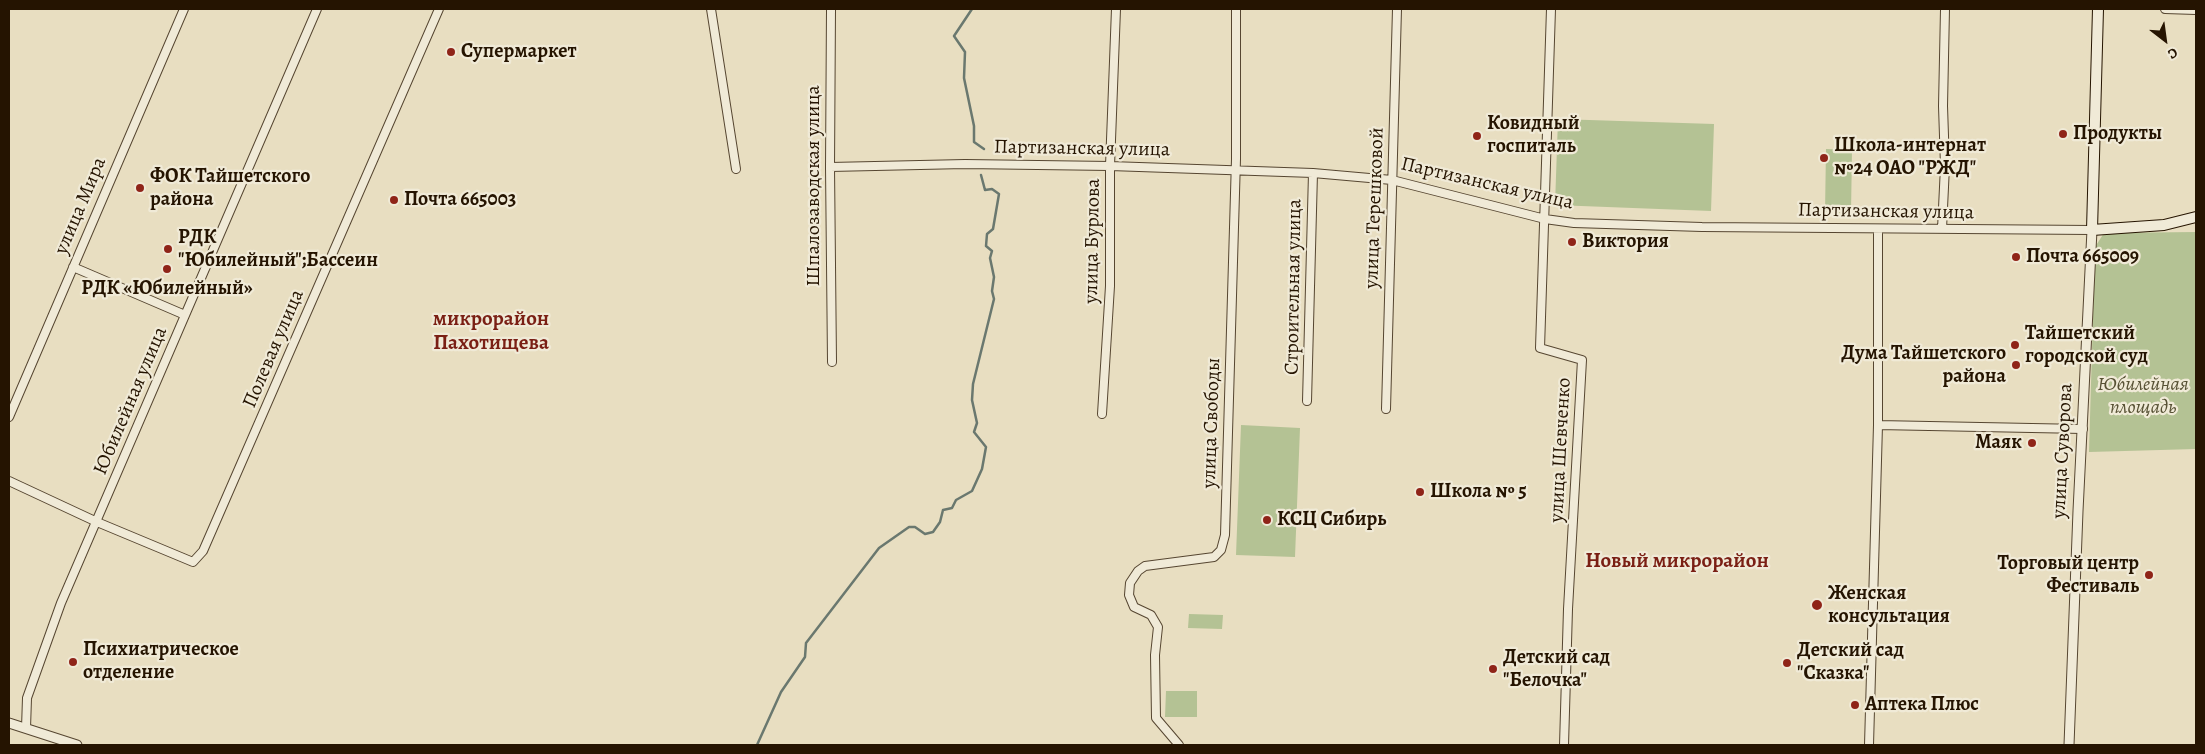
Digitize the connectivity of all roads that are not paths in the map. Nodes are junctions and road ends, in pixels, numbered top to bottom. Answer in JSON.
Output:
{"nodes":[{"id":1,"x":184,"y":9,"type":"edge"},
{"id":2,"x":317,"y":9,"type":"edge"},
{"id":3,"x":439,"y":9,"type":"edge"},
{"id":4,"x":711,"y":9,"type":"edge"},
{"id":5,"x":831,"y":9,"type":"edge"},
{"id":6,"x":1116,"y":9,"type":"edge"},
{"id":7,"x":1236,"y":9,"type":"edge"},
{"id":8,"x":1396,"y":9,"type":"edge"},
{"id":9,"x":1551,"y":9,"type":"edge"},
{"id":10,"x":1945,"y":9,"type":"edge"},
{"id":11,"x":2098,"y":9,"type":"edge"},
{"id":12,"x":2165,"y":9,"type":"edge"},
{"id":13,"x":2196,"y":10,"type":"edge"},
{"id":14,"x":1110,"y":166,"type":"junction"},
{"id":15,"x":830,"y":167,"type":"junction"},
{"id":16,"x":736,"y":169,"type":"dead end"},
{"id":17,"x":1236,"y":170,"type":"junction"},
{"id":18,"x":1313,"y":174,"type":"junction"},
{"id":19,"x":1392,"y":180,"type":"junction"},
{"id":20,"x":2196,"y":217,"type":"edge"},
{"id":21,"x":1545,"y":219,"type":"junction"},
{"id":22,"x":1878,"y":229,"type":"junction"},
{"id":23,"x":1942,"y":229,"type":"junction"},
{"id":24,"x":2092,"y":230,"type":"junction"},
{"id":25,"x":73,"y":266,"type":"junction"},
{"id":26,"x":185,"y":315,"type":"junction"},
{"id":27,"x":832,"y":362,"type":"dead end"},
{"id":28,"x":1307,"y":402,"type":"dead end"},
{"id":29,"x":1386,"y":409,"type":"dead end"},
{"id":30,"x":1102,"y":414,"type":"dead end"},
{"id":31,"x":9,"y":417,"type":"edge"},
{"id":32,"x":1878,"y":425,"type":"junction"},
{"id":33,"x":2082,"y":429,"type":"junction"},
{"id":34,"x":9,"y":481,"type":"edge"},
{"id":35,"x":97,"y":522,"type":"junction"},
{"id":36,"x":9,"y":723,"type":"edge"},
{"id":37,"x":26,"y":728,"type":"junction"},
{"id":38,"x":77,"y":745,"type":"edge"},
{"id":39,"x":1179,"y":745,"type":"edge"},
{"id":40,"x":1564,"y":745,"type":"edge"},
{"id":41,"x":1868,"y":745,"type":"edge"},
{"id":42,"x":2069,"y":745,"type":"edge"}],
"edges":[{"from":1,"to":25,"type":"street","name":"улица Мира"},
{"from":2,"to":26,"type":"street","name":"Юбилейная улица"},
{"from":3,"to":35,"type":"street","name":"Полевая улица"},
{"from":4,"to":16,"type":"street"},
{"from":5,"to":15,"type":"street","name":"Шпалозаводская улица"},
{"from":6,"to":14,"type":"street","name":"улица Бурлова"},
{"from":7,"to":17,"type":"street","name":"улица Свободы"},
{"from":8,"to":19,"type":"street","name":"улица Терешковой"},
{"from":9,"to":21,"type":"street","name":"улица Шевченко"},
{"from":10,"to":23,"type":"street"},
{"from":11,"to":24,"type":"main road","name":"улица Суворова"},
{"from":12,"to":13,"type":"street"},
{"from":14,"to":15,"type":"street","name":"Партизанская улица"},
{"from":14,"to":17,"type":"street","name":"Партизанская улица"},
{"from":14,"to":30,"type":"street","name":"улица Бурлова"},
{"from":15,"to":27,"type":"street","name":"Шпалозаводская улица"},
{"from":17,"to":18,"type":"street","name":"Партизанская улица"},
{"from":17,"to":39,"type":"street","name":"улица Свободы"},
{"from":18,"to":19,"type":"street","name":"Партизанская улица"},
{"from":18,"to":28,"type":"street","name":"Строительная улица"},
{"from":19,"to":21,"type":"street","name":"Партизанская улица"},
{"from":19,"to":29,"type":"street","name":"улица Терешковой"},
{"from":20,"to":24,"type":"main road","name":"Партизанская улица"},
{"from":21,"to":22,"type":"street","name":"Партизанская улица"},
{"from":21,"to":40,"type":"street","name":"улица Шевченко"},
{"from":22,"to":23,"type":"street","name":"Партизанская улица"},
{"from":22,"to":32,"type":"street"},
{"from":23,"to":24,"type":"street","name":"Партизанская улица"},
{"from":24,"to":33,"type":"street","name":"улица Суворова"},
{"from":25,"to":26,"type":"street"},
{"from":25,"to":31,"type":"street","name":"улица Мира"},
{"from":26,"to":35,"type":"street","name":"Юбилейная улица"},
{"from":32,"to":33,"type":"street"},
{"from":32,"to":41,"type":"street"},
{"from":33,"to":42,"type":"street","name":"улица Суворова"},
{"from":34,"to":35,"type":"street"},
{"from":35,"to":37,"type":"street","name":"Юбилейная улица"},
{"from":36,"to":37,"type":"street"},
{"from":37,"to":38,"type":"street"}]}
